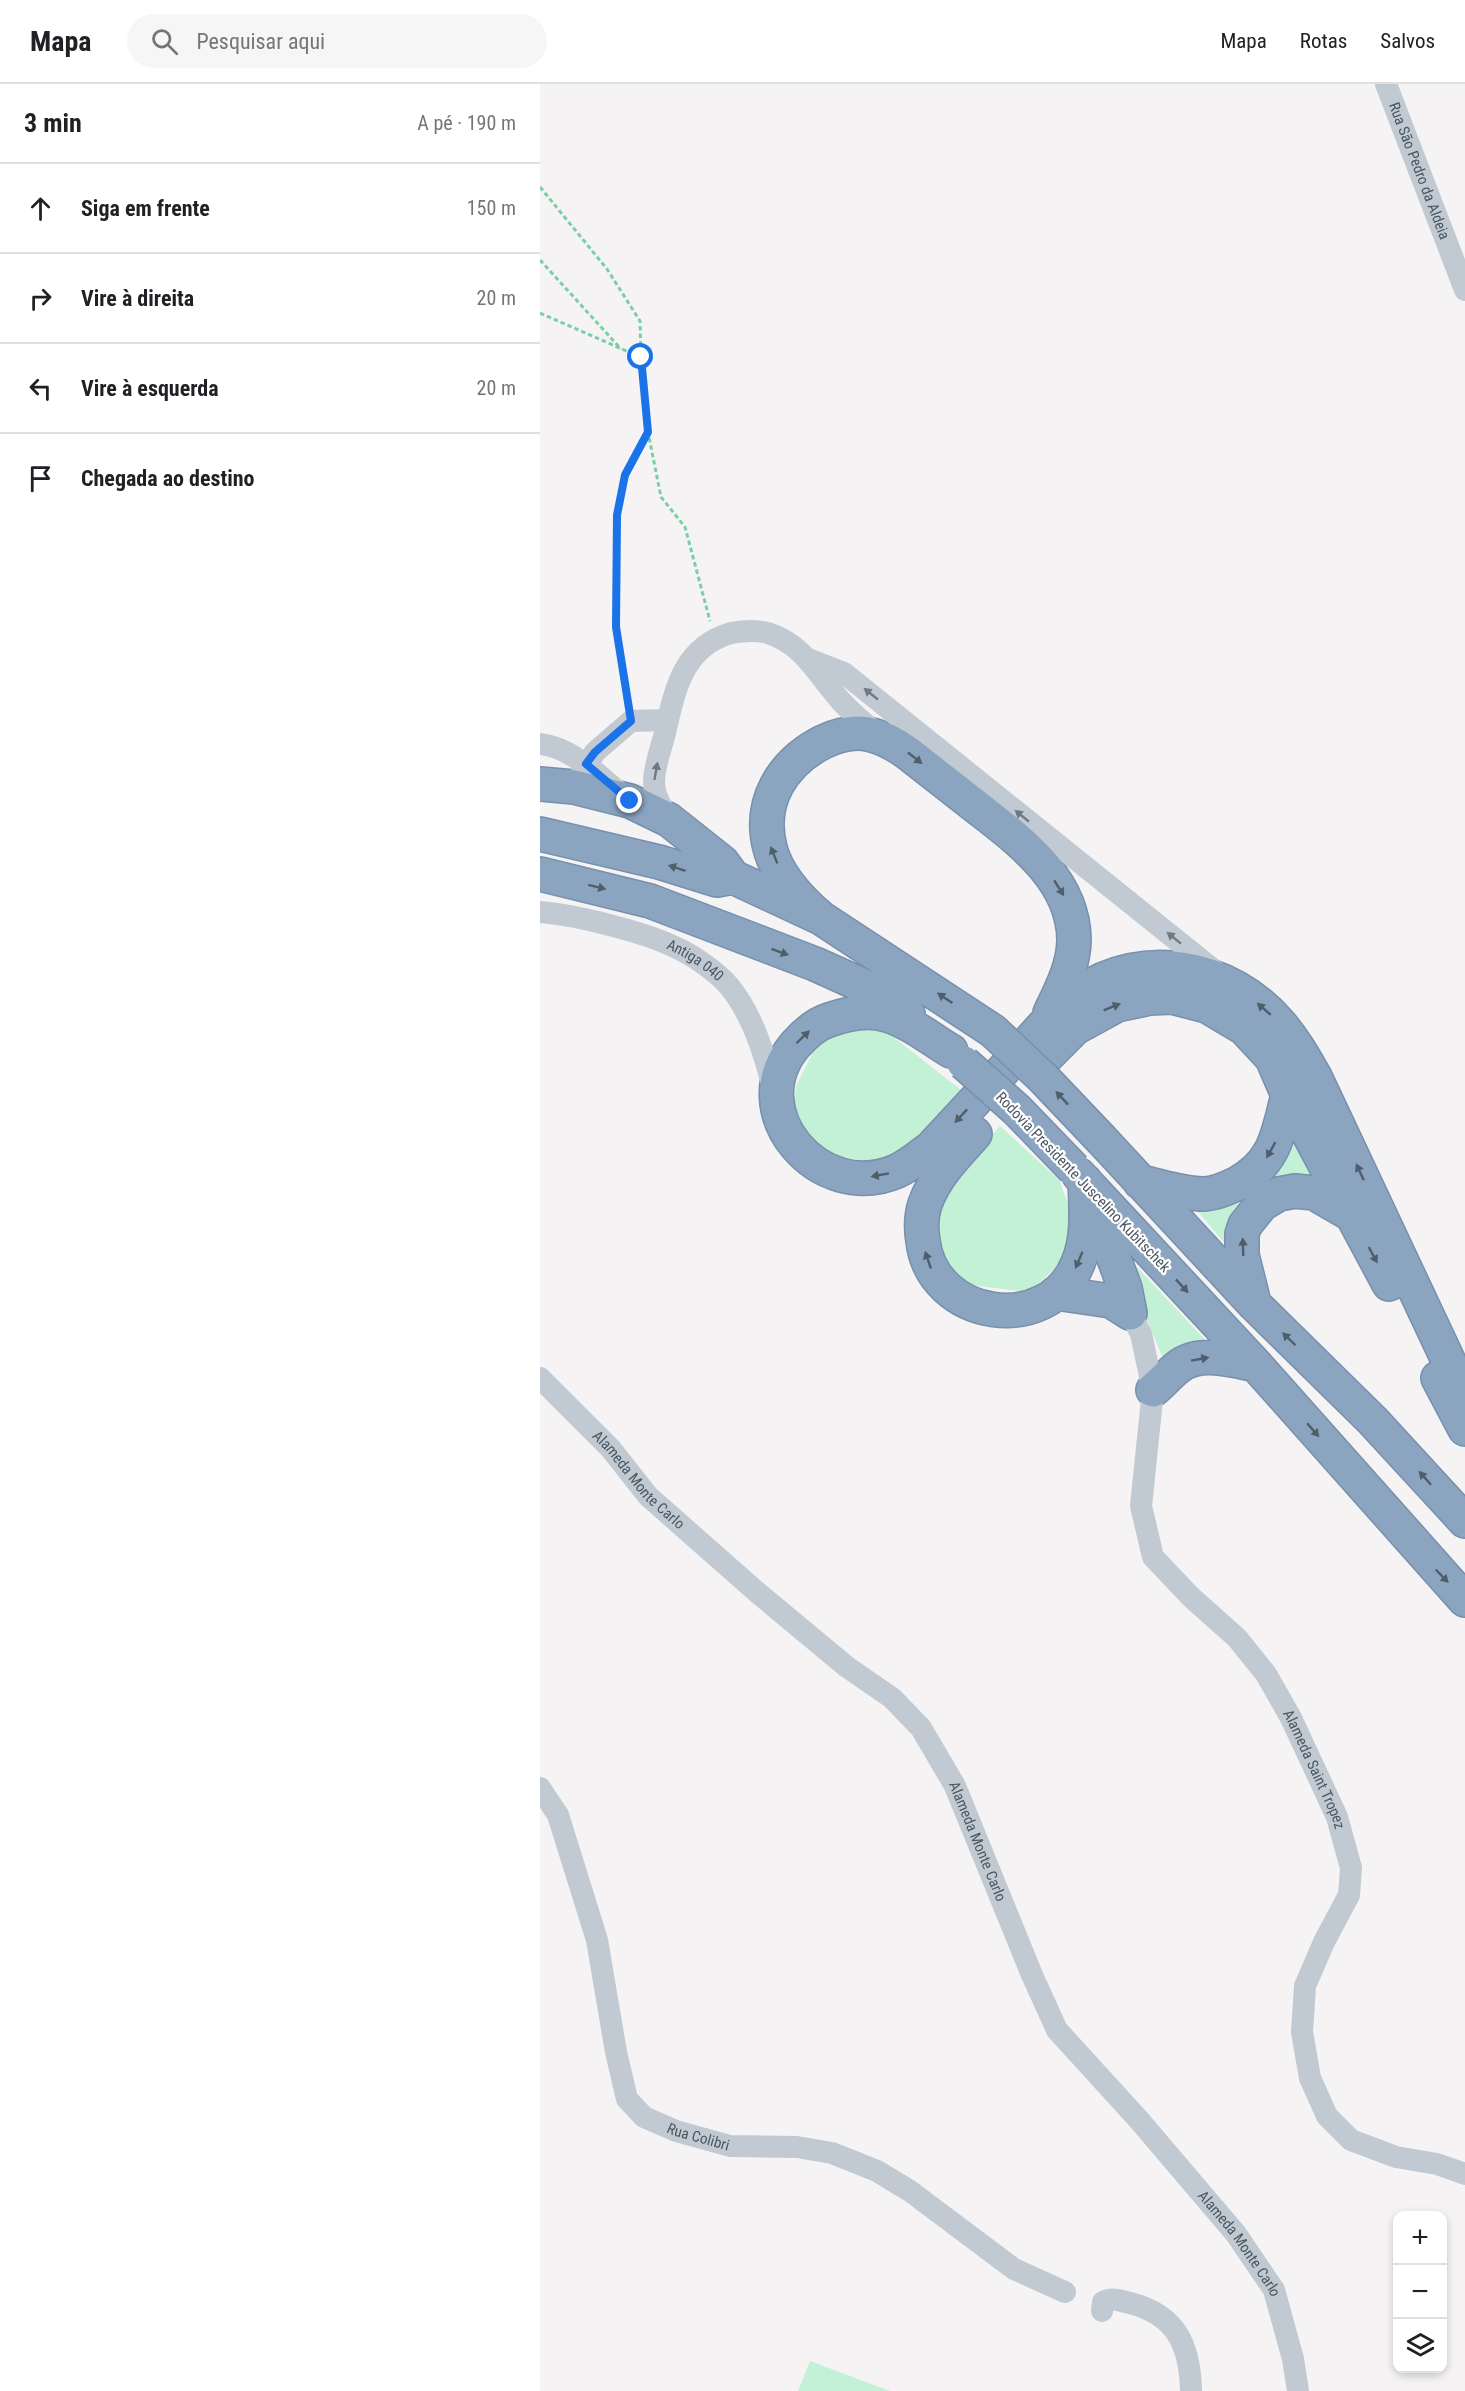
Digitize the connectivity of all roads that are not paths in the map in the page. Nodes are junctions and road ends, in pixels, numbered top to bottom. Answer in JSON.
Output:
{"nodes":[{"id":1,"x":1386,"y":84,"type":"edge"},
{"id":2,"x":1461,"y":263,"type":"edge"},
{"id":3,"x":1465,"y":291,"type":"edge"},
{"id":4,"x":808,"y":659,"type":"junction"},
{"id":5,"x":668,"y":720,"type":"junction"},
{"id":6,"x":882,"y":738,"type":"junction"},
{"id":7,"x":540,"y":744,"type":"edge"},
{"id":8,"x":580,"y":775,"type":"junction"},
{"id":9,"x":540,"y":784,"type":"edge"},
{"id":10,"x":669,"y":820,"type":"junction"},
{"id":11,"x":540,"y":834,"type":"edge"},
{"id":12,"x":540,"y":874,"type":"edge"},
{"id":13,"x":734,"y":877,"type":"junction"},
{"id":14,"x":540,"y":912,"type":"edge"},
{"id":15,"x":821,"y":918,"type":"junction"},
{"id":16,"x":1236,"y":988,"type":"junction"},
{"id":17,"x":1043,"y":1026,"type":"junction"},
{"id":18,"x":958,"y":1057,"type":"junction"},
{"id":19,"x":775,"y":1095,"type":"junction"},
{"id":20,"x":1288,"y":1095,"type":"junction"},
{"id":21,"x":1080,"y":1175,"type":"junction"},
{"id":22,"x":1140,"y":1182,"type":"junction"},
{"id":23,"x":1352,"y":1215,"type":"junction"},
{"id":24,"x":1056,"y":1293,"type":"junction"},
{"id":25,"x":1254,"y":1304,"type":"junction"},
{"id":26,"x":1130,"y":1312,"type":"junction"},
{"id":27,"x":1256,"y":1365,"type":"junction"},
{"id":28,"x":540,"y":1378,"type":"edge"},
{"id":29,"x":1153,"y":1390,"type":"junction"},
{"id":30,"x":1465,"y":1396,"type":"edge"},
{"id":31,"x":1465,"y":1429,"type":"edge"},
{"id":32,"x":1465,"y":1521,"type":"edge"},
{"id":33,"x":1465,"y":1600,"type":"edge"},
{"id":34,"x":540,"y":1788,"type":"edge"},
{"id":35,"x":1465,"y":2174,"type":"edge"},
{"id":36,"x":1065,"y":2292,"type":"dead end"},
{"id":37,"x":1102,"y":2311,"type":"dead end"},
{"id":38,"x":1191,"y":2391,"type":"edge"},
{"id":39,"x":1298,"y":2391,"type":"edge"}],
"edges":[{"from":1,"to":2,"type":"street","name":"Rua São Pedro da Aldeia"},
{"from":2,"to":3,"type":"street","name":"Rua São Pedro da Aldeia"},
{"from":4,"to":5,"type":"street"},
{"from":4,"to":6,"type":"street"},
{"from":16,"to":4,"type":"street","one_way":true},
{"from":5,"to":8,"type":"street"},
{"from":10,"to":5,"type":"street","one_way":true},
{"from":15,"to":6,"type":"highway","one_way":true},
{"from":6,"to":17,"type":"highway","one_way":true},
{"from":7,"to":8,"type":"street"},
{"from":8,"to":9,"type":"highway"},
{"from":8,"to":10,"type":"highway"},
{"from":10,"to":13,"type":"highway"},
{"from":13,"to":11,"type":"highway","one_way":true},
{"from":12,"to":18,"type":"highway","name":"Rodovia Presidente Juscelino Kubitschek","one_way":true},
{"from":13,"to":15,"type":"highway"},
{"from":14,"to":19,"type":"street","name":"Antiga 040"},
{"from":22,"to":15,"type":"highway","one_way":true,"bridge":true},
{"from":16,"to":17,"type":"highway"},
{"from":30,"to":16,"type":"highway","one_way":true},
{"from":17,"to":19,"type":"highway","one_way":true},
{"from":19,"to":18,"type":"highway","one_way":true},
{"from":18,"to":21,"type":"highway","name":"Rodovia Presidente Juscelino Kubitschek","bridge":true},
{"from":20,"to":22,"type":"highway","one_way":true},
{"from":20,"to":23,"type":"highway"},
{"from":24,"to":20,"type":"highway","one_way":true},
{"from":21,"to":24,"type":"highway","one_way":true},
{"from":21,"to":26,"type":"highway"},
{"from":21,"to":27,"type":"highway","name":"Rodovia Presidente Juscelino Kubitschek","one_way":true},
{"from":22,"to":25,"type":"highway"},
{"from":25,"to":23,"type":"highway","one_way":true},
{"from":23,"to":31,"type":"highway","one_way":true},
{"from":24,"to":26,"type":"highway"},
{"from":32,"to":25,"type":"highway","one_way":true},
{"from":26,"to":29,"type":"street","name":"Alameda Saint Tropez"},
{"from":29,"to":27,"type":"highway","one_way":true},
{"from":27,"to":33,"type":"highway","name":"Rodovia Presidente Juscelino Kubitschek","one_way":true},
{"from":28,"to":39,"type":"street","name":"Alameda Monte Carlo"},
{"from":29,"to":35,"type":"street","name":"Alameda Saint Tropez"},
{"from":34,"to":36,"type":"street","name":"Rua Colibri"},
{"from":37,"to":38,"type":"street"}]}
